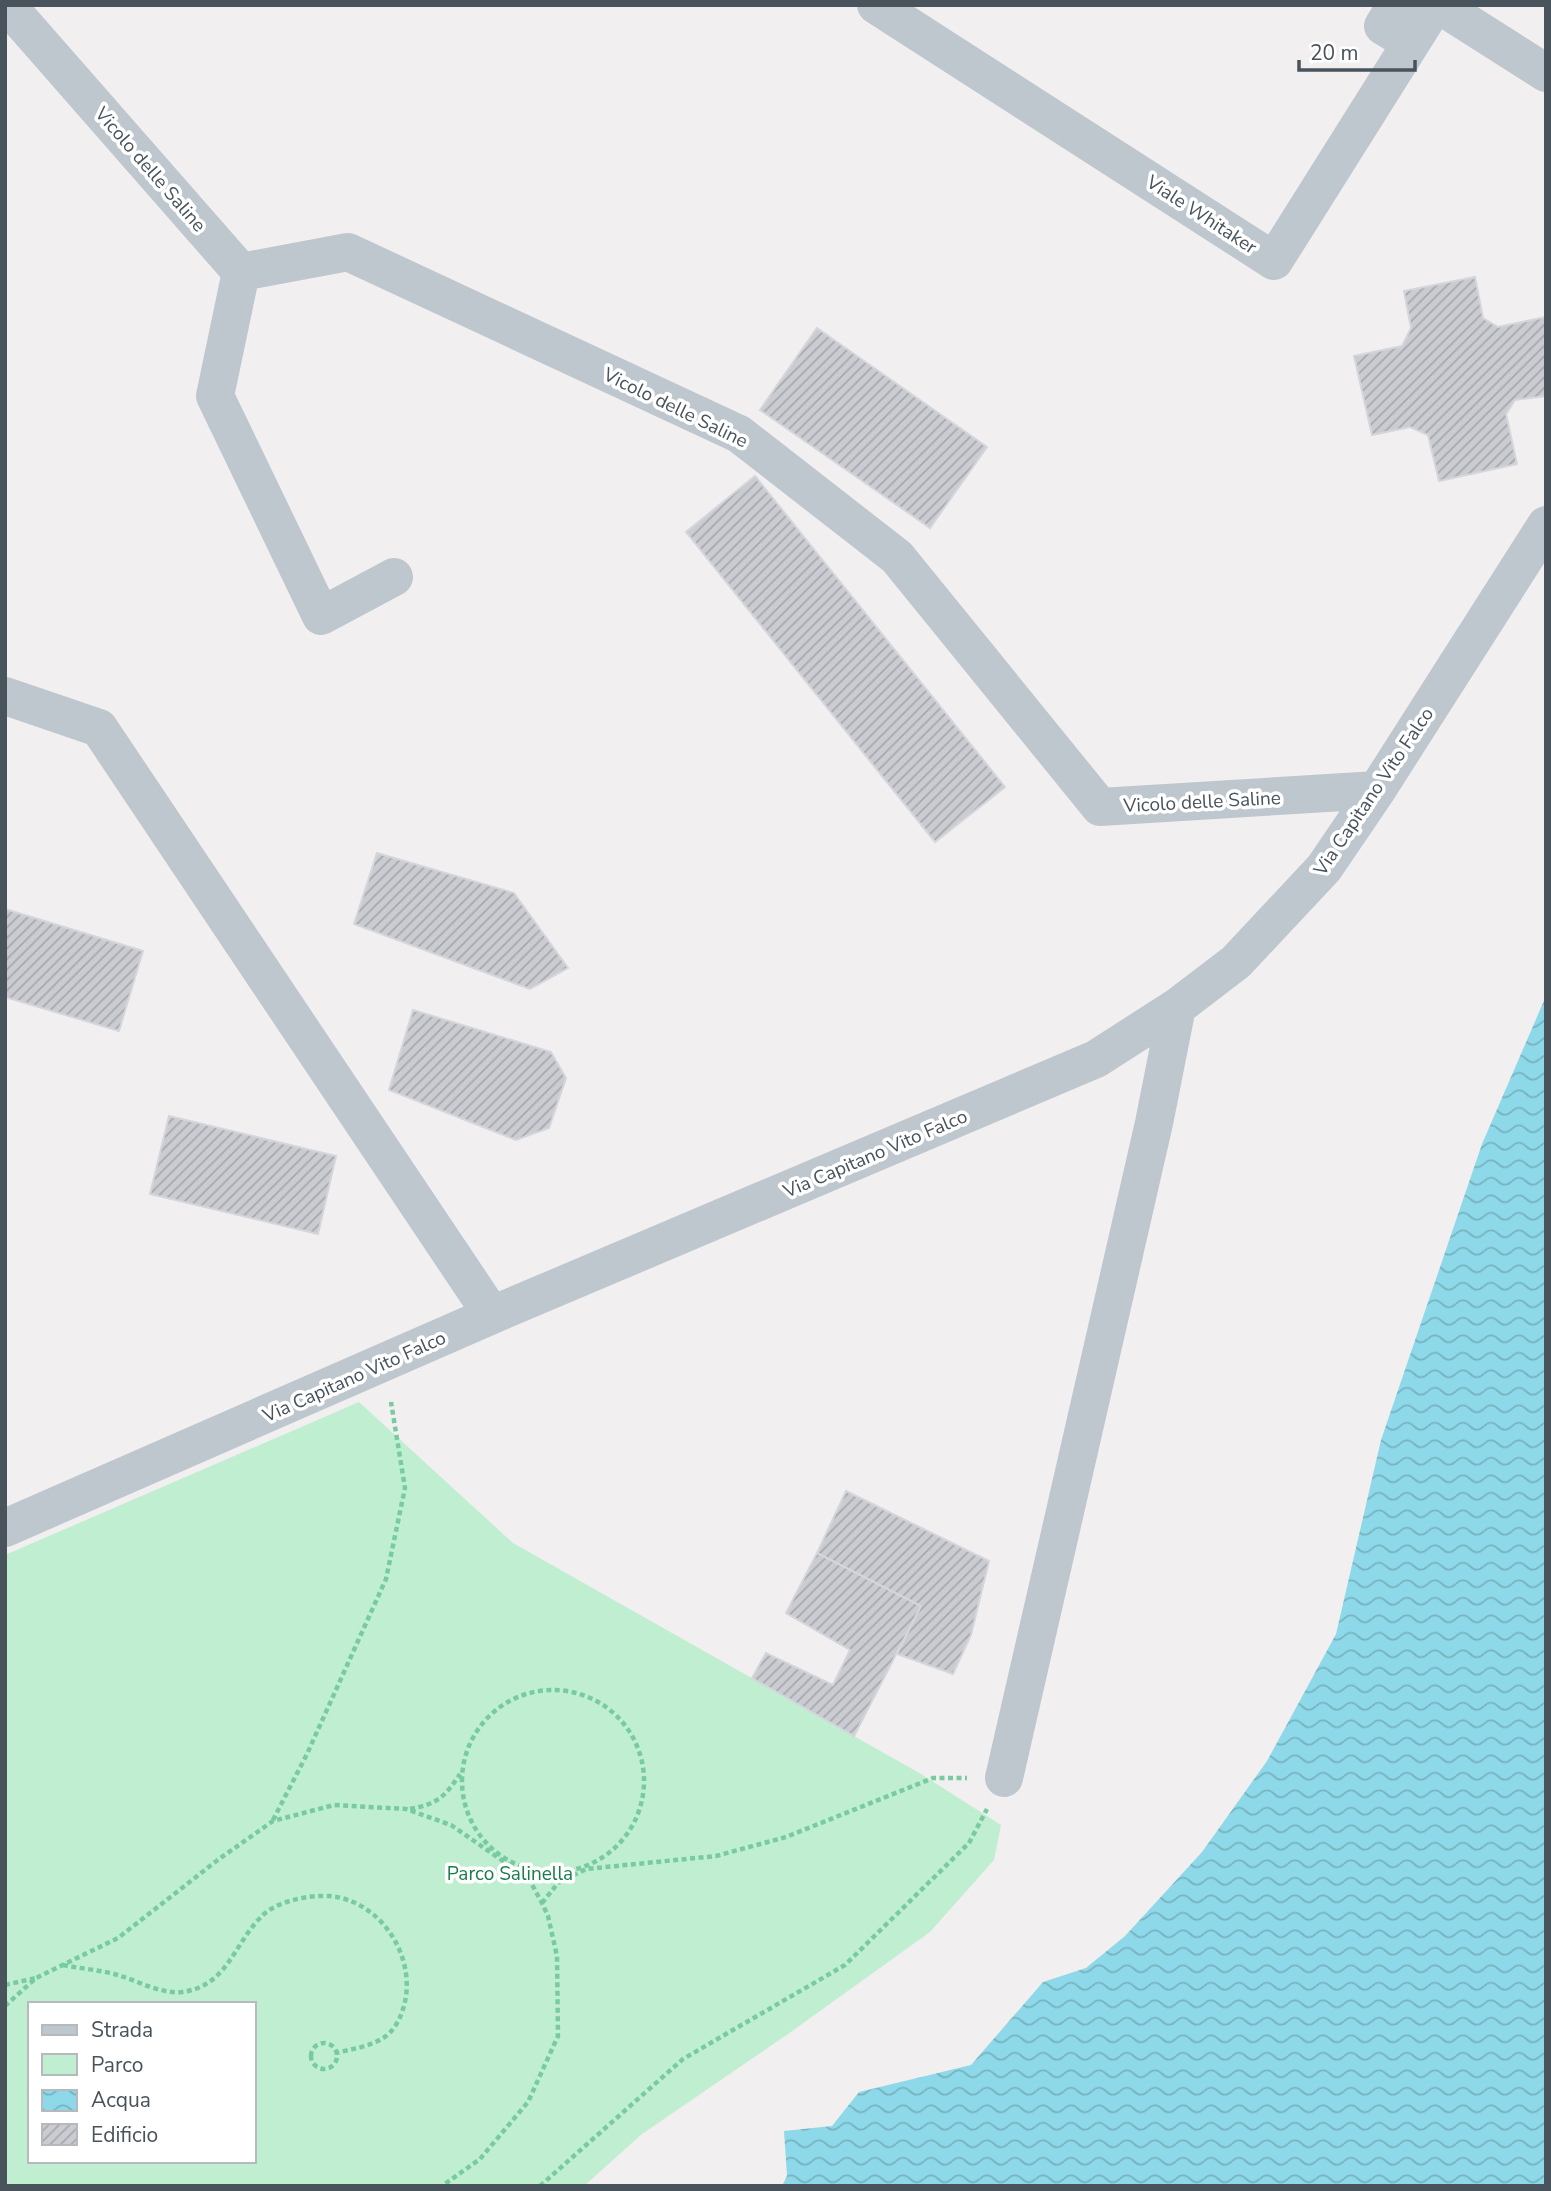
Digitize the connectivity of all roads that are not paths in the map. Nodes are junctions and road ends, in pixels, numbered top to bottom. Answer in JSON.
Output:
{"nodes":[{"id":1,"x":8,"y":5,"type":"edge"},
{"id":2,"x":876,"y":5,"type":"edge"},
{"id":3,"x":1396,"y":5,"type":"edge"},
{"id":4,"x":1437,"y":5,"type":"edge"},
{"id":5,"x":1411,"y":43,"type":"junction"},
{"id":6,"x":1546,"y":73,"type":"edge"},
{"id":7,"x":241,"y":272,"type":"junction"},
{"id":8,"x":1546,"y":525,"type":"edge"},
{"id":9,"x":394,"y":577,"type":"dead end"},
{"id":10,"x":5,"y":696,"type":"edge"},
{"id":11,"x":1377,"y":790,"type":"junction"},
{"id":12,"x":1177,"y":1007,"type":"junction"},
{"id":13,"x":492,"y":1315,"type":"junction"},
{"id":14,"x":5,"y":1528,"type":"edge"},
{"id":15,"x":1003,"y":1778,"type":"road end"}],
"edges":[{"from":1,"to":7,"type":"street","name":"Vicolo delle Saline"},
{"from":2,"to":5,"type":"street","name":"Viale Whitaker"},
{"from":3,"to":5,"type":"street"},
{"from":4,"to":5,"type":"street","name":"Viale Whitaker"},
{"from":4,"to":6,"type":"street","name":"Viale Whitaker"},
{"from":7,"to":9,"type":"street"},
{"from":7,"to":11,"type":"street","name":"Vicolo delle Saline"},
{"from":8,"to":11,"type":"street","name":"Via Capitano Vito Falco"},
{"from":10,"to":13,"type":"street"},
{"from":11,"to":12,"type":"street","name":"Via Capitano Vito Falco"},
{"from":12,"to":13,"type":"street","name":"Via Capitano Vito Falco"},
{"from":12,"to":15,"type":"street"},
{"from":13,"to":14,"type":"street","name":"Via Capitano Vito Falco"}]}
